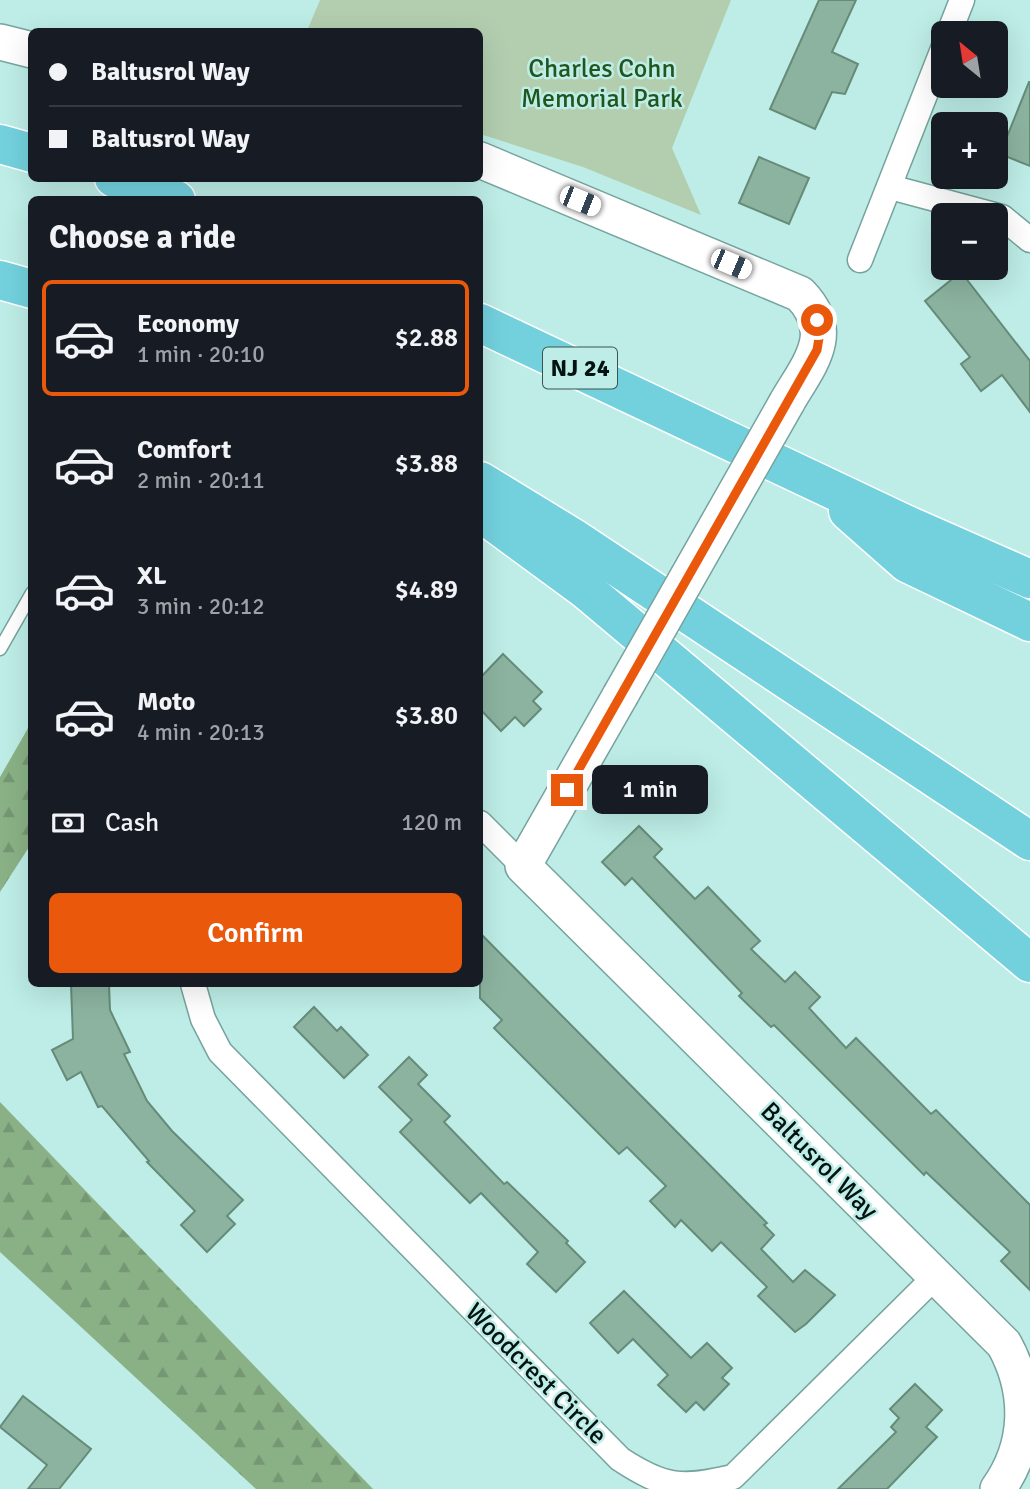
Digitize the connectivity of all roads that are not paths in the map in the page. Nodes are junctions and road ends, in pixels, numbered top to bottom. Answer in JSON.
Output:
{"nodes":[{"id":1,"x":962,"y":0,"type":"edge"},
{"id":2,"x":954,"y":21,"type":"edge"},
{"id":3,"x":0,"y":42,"type":"edge"},
{"id":4,"x":28,"y":49,"type":"edge"},
{"id":5,"x":931,"y":80,"type":"edge"},
{"id":6,"x":0,"y":144,"type":"edge"},
{"id":7,"x":28,"y":152,"type":"edge"},
{"id":8,"x":483,"y":161,"type":"edge"},
{"id":9,"x":125,"y":182,"type":"edge"},
{"id":10,"x":890,"y":187,"type":"junction"},
{"id":11,"x":165,"y":196,"type":"edge"},
{"id":12,"x":1030,"y":240,"type":"edge"},
{"id":13,"x":860,"y":260,"type":"dead end"},
{"id":14,"x":0,"y":280,"type":"edge"},
{"id":15,"x":28,"y":288,"type":"edge"},
{"id":16,"x":483,"y":324,"type":"edge"},
{"id":17,"x":814,"y":481,"type":"junction"},
{"id":18,"x":483,"y":483,"type":"edge"},
{"id":19,"x":483,"y":514,"type":"edge"},
{"id":20,"x":1030,"y":579,"type":"edge"},
{"id":21,"x":28,"y":600,"type":"edge"},
{"id":22,"x":1030,"y":621,"type":"edge"},
{"id":23,"x":0,"y":649,"type":"edge"},
{"id":24,"x":483,"y":826,"type":"edge"},
{"id":25,"x":1030,"y":841,"type":"edge"},
{"id":26,"x":523,"y":866,"type":"junction"},
{"id":27,"x":1030,"y":963,"type":"edge"},
{"id":28,"x":193,"y":987,"type":"edge"},
{"id":29,"x":935,"y":1277,"type":"junction"},
{"id":30,"x":998,"y":1489,"type":"edge"}],
"edges":[{"from":1,"to":2,"type":"street"},
{"from":3,"to":4,"type":"street"},
{"from":5,"to":10,"type":"street"},
{"from":6,"to":7,"type":"highway"},
{"from":8,"to":26,"type":"street","bridge":true},
{"from":9,"to":11,"type":"highway"},
{"from":10,"to":12,"type":"street"},
{"from":10,"to":13,"type":"street"},
{"from":14,"to":15,"type":"highway"},
{"from":16,"to":17,"type":"highway","number":"NJ 24"},
{"from":17,"to":20,"type":"highway"},
{"from":17,"to":22,"type":"highway"},
{"from":18,"to":25,"type":"highway"},
{"from":19,"to":27,"type":"highway"},
{"from":21,"to":23,"type":"lane"},
{"from":24,"to":26,"type":"street","name":"Baltusrol Way"},
{"from":26,"to":29,"type":"street","name":"Baltusrol Way"},
{"from":28,"to":29,"type":"street","name":"Woodcrest Circle"},
{"from":29,"to":30,"type":"street","name":"Baltusrol Way"}]}
